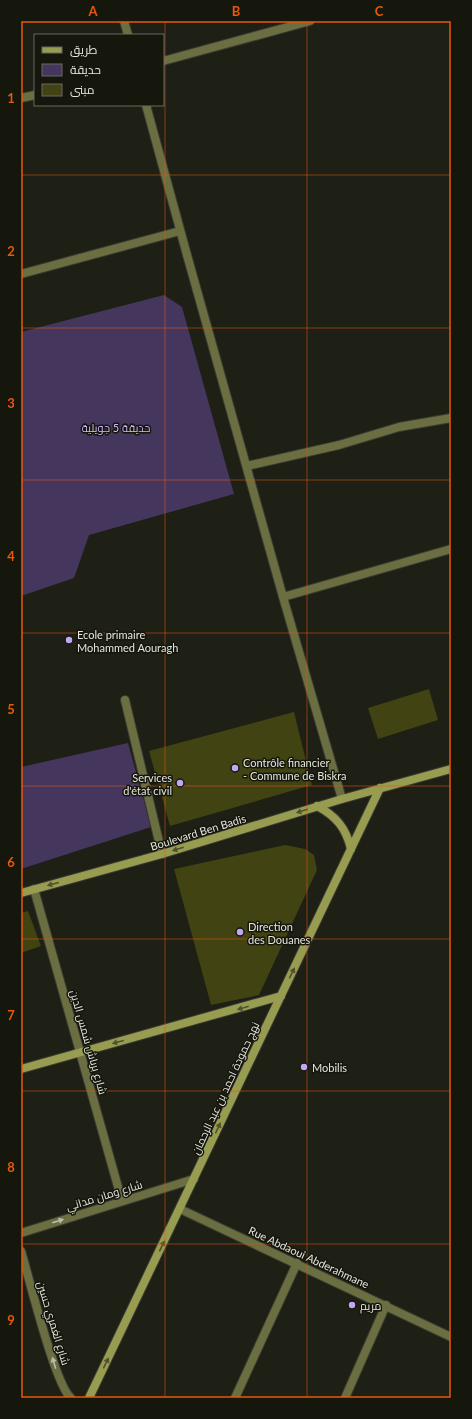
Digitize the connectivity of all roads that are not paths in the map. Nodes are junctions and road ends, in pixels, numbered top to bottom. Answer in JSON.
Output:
{"nodes":[{"id":1,"x":124,"y":21,"type":"edge"},
{"id":2,"x":310,"y":21,"type":"edge"},
{"id":3,"x":128,"y":34,"type":"edge"},
{"id":4,"x":164,"y":61,"type":"edge"},
{"id":5,"x":34,"y":95,"type":"edge"},
{"id":6,"x":21,"y":98,"type":"edge"},
{"id":7,"x":146,"y":106,"type":"edge"},
{"id":8,"x":180,"y":231,"type":"junction"},
{"id":9,"x":21,"y":274,"type":"edge"},
{"id":10,"x":451,"y":418,"type":"edge"},
{"id":11,"x":247,"y":466,"type":"junction"},
{"id":12,"x":451,"y":549,"type":"edge"},
{"id":13,"x":283,"y":597,"type":"junction"},
{"id":14,"x":125,"y":700,"type":"dead end"},
{"id":15,"x":451,"y":769,"type":"edge"},
{"id":16,"x":380,"y":788,"type":"junction"},
{"id":17,"x":342,"y":798,"type":"junction"},
{"id":18,"x":317,"y":806,"type":"junction"},
{"id":19,"x":351,"y":849,"type":"junction"},
{"id":20,"x":162,"y":854,"type":"junction"},
{"id":21,"x":34,"y":889,"type":"junction"},
{"id":22,"x":21,"y":892,"type":"edge"},
{"id":23,"x":281,"y":996,"type":"junction"},
{"id":24,"x":80,"y":1053,"type":"junction"},
{"id":25,"x":21,"y":1069,"type":"edge"},
{"id":26,"x":194,"y":1179,"type":"junction"},
{"id":27,"x":122,"y":1201,"type":"junction"},
{"id":28,"x":180,"y":1209,"type":"junction"},
{"id":29,"x":21,"y":1233,"type":"edge"},
{"id":30,"x":21,"y":1251,"type":"edge"},
{"id":31,"x":297,"y":1263,"type":"junction"},
{"id":32,"x":386,"y":1305,"type":"junction"},
{"id":33,"x":451,"y":1336,"type":"edge"},
{"id":34,"x":71,"y":1398,"type":"edge"},
{"id":35,"x":89,"y":1398,"type":"edge"},
{"id":36,"x":235,"y":1398,"type":"edge"},
{"id":37,"x":345,"y":1398,"type":"edge"}],
"edges":[{"from":1,"to":3,"type":"street"},
{"from":2,"to":4,"type":"street"},
{"from":5,"to":6,"type":"street"},
{"from":7,"to":8,"type":"street"},
{"from":8,"to":9,"type":"street"},
{"from":8,"to":11,"type":"street"},
{"from":10,"to":11,"type":"street"},
{"from":11,"to":13,"type":"street"},
{"from":12,"to":13,"type":"street"},
{"from":13,"to":17,"type":"street"},
{"from":14,"to":20,"type":"street"},
{"from":15,"to":16,"type":"main road","name":"Boulevard Ben Badis"},
{"from":16,"to":17,"type":"main road","name":"Boulevard Ben Badis"},
{"from":16,"to":19,"type":"main road","name":"نهج حمودة احمد بن عبد الرحمان"},
{"from":17,"to":18,"type":"main road","name":"Boulevard Ben Badis"},
{"from":18,"to":19,"type":"main road"},
{"from":18,"to":20,"type":"main road","name":"Boulevard Ben Badis","one_way":true},
{"from":23,"to":19,"type":"main road","name":"نهج حمودة احمد بن عبد الرحمان","one_way":true},
{"from":20,"to":21,"type":"main road","name":"Boulevard Ben Badis","one_way":true},
{"from":21,"to":22,"type":"main road","name":"Boulevard Ben Badis"},
{"from":21,"to":24,"type":"street","name":"شارع برباش شمس الدين"},
{"from":23,"to":24,"type":"main road","one_way":true},
{"from":26,"to":23,"type":"main road","name":"نهج حمودة احمد بن عبد الرحمان","one_way":true},
{"from":24,"to":25,"type":"main road"},
{"from":24,"to":27,"type":"street","name":"شارع برباش شمس الدين"},
{"from":26,"to":27,"type":"street","name":"شارع ومان مداني"},
{"from":26,"to":28,"type":"main road","name":"نهج حمودة احمد بن عبد الرحمان"},
{"from":29,"to":27,"type":"street","name":"شارع ومان مداني","one_way":true},
{"from":28,"to":31,"type":"street","name":"Rue Abdaoui Abderahmane"},
{"from":35,"to":28,"type":"main road","name":"نهج حمودة احمد بن عبد الرحمان","one_way":true},
{"from":34,"to":30,"type":"street","name":"شارع الغمري حسين","one_way":true},
{"from":31,"to":32,"type":"street","name":"Rue Abdaoui Abderahmane"},
{"from":31,"to":36,"type":"street"},
{"from":32,"to":33,"type":"street","name":"Rue Abdaoui Abderahmane"},
{"from":32,"to":37,"type":"street"}]}
